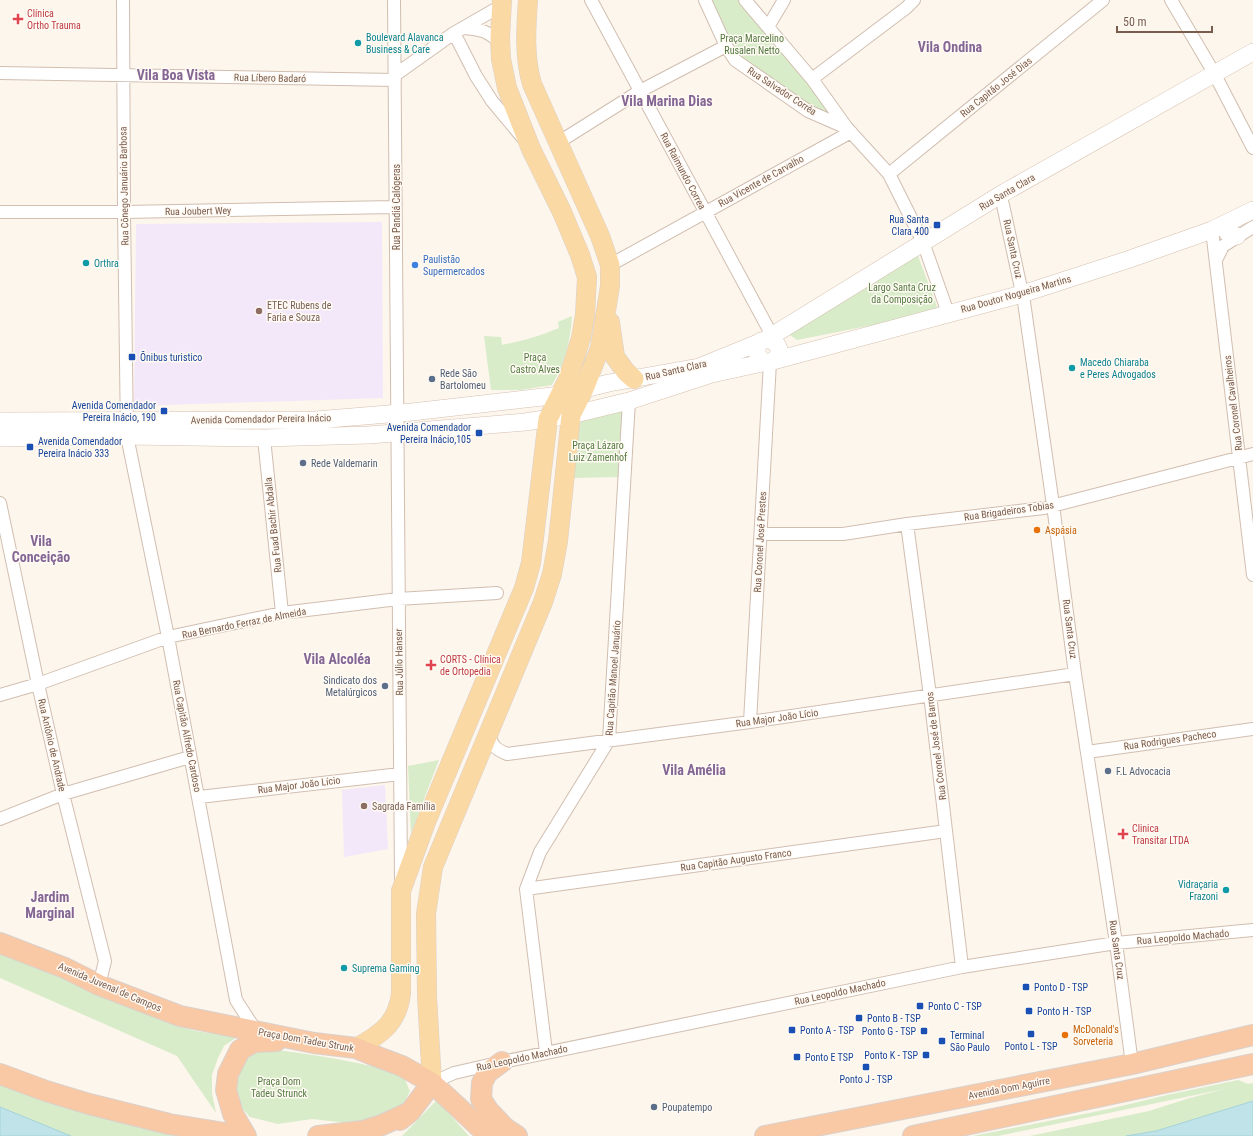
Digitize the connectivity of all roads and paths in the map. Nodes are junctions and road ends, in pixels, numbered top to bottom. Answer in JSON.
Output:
{"nodes":[{"id":1,"x":123,"y":0,"type":"edge"},
{"id":2,"x":394,"y":0,"type":"edge"},
{"id":3,"x":528,"y":0,"type":"edge"},
{"id":4,"x":591,"y":0,"type":"edge"},
{"id":5,"x":705,"y":0,"type":"edge"},
{"id":6,"x":746,"y":0,"type":"edge"},
{"id":7,"x":784,"y":0,"type":"edge"},
{"id":8,"x":1103,"y":0,"type":"edge"},
{"id":9,"x":1171,"y":0,"type":"edge"},
{"id":10,"x":501,"y":3,"type":"edge"},
{"id":11,"x":906,"y":3,"type":"edge"},
{"id":12,"x":768,"y":27,"type":"junction"},
{"id":13,"x":458,"y":31,"type":"junction"},
{"id":14,"x":501,"y":46,"type":"junction"},
{"id":15,"x":726,"y":46,"type":"junction"},
{"id":16,"x":1253,"y":52,"type":"edge"},
{"id":17,"x":0,"y":73,"type":"edge"},
{"id":18,"x":1214,"y":73,"type":"junction"},
{"id":19,"x":123,"y":76,"type":"junction"},
{"id":20,"x":395,"y":78,"type":"junction"},
{"id":21,"x":812,"y":79,"type":"junction"},
{"id":22,"x":640,"y":91,"type":"junction"},
{"id":23,"x":835,"y":111,"type":"junction"},
{"id":24,"x":826,"y":119,"type":"junction"},
{"id":25,"x":849,"y":130,"type":"junction"},
{"id":26,"x":559,"y":142,"type":"junction"},
{"id":27,"x":1253,"y":148,"type":"edge"},
{"id":28,"x":531,"y":149,"type":"junction"},
{"id":29,"x":889,"y":174,"type":"junction"},
{"id":30,"x":998,"y":197,"type":"junction"},
{"id":31,"x":396,"y":207,"type":"junction"},
{"id":32,"x":1253,"y":210,"type":"edge"},
{"id":33,"x":0,"y":212,"type":"edge"},
{"id":34,"x":124,"y":212,"type":"junction"},
{"id":35,"x":705,"y":212,"type":"junction"},
{"id":36,"x":1219,"y":227,"type":"junction"},
{"id":37,"x":1253,"y":227,"type":"edge"},
{"id":38,"x":1237,"y":236,"type":"junction"},
{"id":39,"x":920,"y":244,"type":"junction"},
{"id":40,"x":1216,"y":260,"type":"junction"},
{"id":41,"x":610,"y":265,"type":"junction"},
{"id":42,"x":1022,"y":294,"type":"junction"},
{"id":43,"x":608,"y":307,"type":"junction"},
{"id":44,"x":945,"y":314,"type":"junction"},
{"id":45,"x":768,"y":340,"type":"junction"},
{"id":46,"x":770,"y":361,"type":"junction"},
{"id":47,"x":634,"y":379,"type":"junction"},
{"id":48,"x":584,"y":389,"type":"junction"},
{"id":49,"x":560,"y":395,"type":"junction"},
{"id":50,"x":630,"y":401,"type":"junction"},
{"id":51,"x":396,"y":414,"type":"junction"},
{"id":52,"x":571,"y":415,"type":"junction"},
{"id":53,"x":548,"y":419,"type":"junction"},
{"id":54,"x":0,"y":420,"type":"edge"},
{"id":55,"x":127,"y":428,"type":"junction"},
{"id":56,"x":397,"y":434,"type":"junction"},
{"id":57,"x":0,"y":438,"type":"edge"},
{"id":58,"x":264,"y":438,"type":"junction"},
{"id":59,"x":1253,"y":454,"type":"edge"},
{"id":60,"x":1239,"y":456,"type":"junction"},
{"id":61,"x":0,"y":503,"type":"edge"},
{"id":62,"x":1053,"y":505,"type":"junction"},
{"id":63,"x":907,"y":524,"type":"junction"},
{"id":64,"x":760,"y":534,"type":"junction"},
{"id":65,"x":1253,"y":576,"type":"edge"},
{"id":66,"x":497,"y":593,"type":"dead end"},
{"id":67,"x":398,"y":599,"type":"junction"},
{"id":68,"x":282,"y":613,"type":"junction"},
{"id":69,"x":168,"y":637,"type":"junction"},
{"id":70,"x":1076,"y":674,"type":"junction"},
{"id":71,"x":38,"y":684,"type":"junction"},
{"id":72,"x":0,"y":695,"type":"edge"},
{"id":73,"x":930,"y":695,"type":"junction"},
{"id":74,"x":750,"y":722,"type":"junction"},
{"id":75,"x":1253,"y":729,"type":"edge"},
{"id":76,"x":489,"y":733,"type":"junction"},
{"id":77,"x":610,"y":740,"type":"junction"},
{"id":78,"x":1088,"y":752,"type":"junction"},
{"id":79,"x":190,"y":757,"type":"junction"},
{"id":80,"x":400,"y":774,"type":"junction"},
{"id":81,"x":63,"y":794,"type":"junction"},
{"id":82,"x":199,"y":797,"type":"junction"},
{"id":83,"x":0,"y":819,"type":"edge"},
{"id":84,"x":946,"y":831,"type":"junction"},
{"id":85,"x":526,"y":889,"type":"junction"},
{"id":86,"x":401,"y":891,"type":"junction"},
{"id":87,"x":1253,"y":930,"type":"edge"},
{"id":88,"x":0,"y":934,"type":"edge"},
{"id":89,"x":0,"y":943,"type":"edge"},
{"id":90,"x":1116,"y":943,"type":"junction"},
{"id":91,"x":962,"y":967,"type":"junction"},
{"id":92,"x":65,"y":968,"type":"junction"},
{"id":93,"x":100,"y":985,"type":"junction"},
{"id":94,"x":251,"y":1030,"type":"junction"},
{"id":95,"x":1253,"y":1035,"type":"edge"},
{"id":96,"x":314,"y":1043,"type":"junction"},
{"id":97,"x":356,"y":1048,"type":"junction"},
{"id":98,"x":546,"y":1052,"type":"junction"},
{"id":99,"x":502,"y":1062,"type":"junction"},
{"id":100,"x":1132,"y":1064,"type":"junction"},
{"id":101,"x":1253,"y":1064,"type":"edge"},
{"id":102,"x":0,"y":1074,"type":"edge"},
{"id":103,"x":432,"y":1083,"type":"junction"},
{"id":104,"x":410,"y":1112,"type":"junction"},
{"id":105,"x":244,"y":1136,"type":"edge"},
{"id":106,"x":318,"y":1136,"type":"edge"},
{"id":107,"x":382,"y":1136,"type":"edge"},
{"id":108,"x":489,"y":1136,"type":"edge"},
{"id":109,"x":517,"y":1136,"type":"edge"},
{"id":110,"x":765,"y":1136,"type":"edge"},
{"id":111,"x":913,"y":1136,"type":"edge"}],
"edges":[{"from":1,"to":19,"type":"street","name":"Rua Cônego Januário Barbosa"},
{"from":2,"to":20,"type":"street","name":"Rua Pandiá Calógeras"},
{"from":3,"to":26,"type":"main road"},
{"from":4,"to":22,"type":"street","name":"Rua Raimundo Correa"},
{"from":5,"to":15,"type":"street","name":"Rua Salvador Corrêa"},
{"from":6,"to":12,"type":"street","name":"Rua Salvador Corrêa"},
{"from":7,"to":12,"type":"street"},
{"from":8,"to":29,"type":"street","name":"Rua Capitão José Dias"},
{"from":9,"to":18,"type":"street"},
{"from":10,"to":13,"type":"street"},
{"from":10,"to":14,"type":"main road"},
{"from":11,"to":21,"type":"street"},
{"from":12,"to":21,"type":"street","name":"Rua Salvador Corrêa"},
{"from":13,"to":14,"type":"street"},
{"from":13,"to":20,"type":"street"},
{"from":13,"to":28,"type":"street"},
{"from":14,"to":28,"type":"main road"},
{"from":15,"to":22,"type":"street"},
{"from":15,"to":24,"type":"street","name":"Rua Salvador Corrêa"},
{"from":16,"to":18,"type":"main road","name":"Rua Santa Clara"},
{"from":17,"to":19,"type":"street","name":"Rua Líbero Badaró"},
{"from":18,"to":27,"type":"street"},
{"from":18,"to":30,"type":"main road","name":"Rua Santa Clara"},
{"from":19,"to":20,"type":"street","name":"Rua Líbero Badaró"},
{"from":19,"to":34,"type":"street","name":"Rua Cônego Januário Barbosa"},
{"from":20,"to":31,"type":"street","name":"Rua Pandiá Calógeras"},
{"from":21,"to":23,"type":"street","name":"Rua Salvador Corrêa"},
{"from":22,"to":26,"type":"street"},
{"from":22,"to":35,"type":"street","name":"Rua Raimundo Correa"},
{"from":23,"to":24,"type":"street","name":"Rua Salvador Corrêa"},
{"from":23,"to":25,"type":"street","name":"Rua Salvador Corrêa"},
{"from":24,"to":25,"type":"street","name":"Rua Salvador Corrêa"},
{"from":25,"to":29,"type":"street","name":"Rua Salvador Corrêa"},
{"from":25,"to":35,"type":"street","name":"Rua Vicente de Carvalho"},
{"from":26,"to":41,"type":"main road"},
{"from":28,"to":49,"type":"main road"},
{"from":29,"to":39,"type":"street","name":"Rua Salvador Corrêa"},
{"from":30,"to":39,"type":"main road","name":"Rua Santa Clara"},
{"from":30,"to":42,"type":"street","name":"Rua Santa Cruz"},
{"from":31,"to":34,"type":"street","name":"Rua Joubert Wey"},
{"from":31,"to":51,"type":"street","name":"Rua Pandiá Calógeras"},
{"from":32,"to":36,"type":"main road","name":"Rua Doutor Nogueira Martins"},
{"from":33,"to":34,"type":"street","name":"Rua Joubert Wey"},
{"from":34,"to":55,"type":"street","name":"Rua Cônego Januário Barbosa"},
{"from":35,"to":41,"type":"street","name":"Rua Vicente de Carvalho"},
{"from":35,"to":45,"type":"street","name":"Rua Raimundo Correa"},
{"from":36,"to":38,"type":"main road"},
{"from":36,"to":40,"type":"street","name":"Rua Coronel Cavalheiros"},
{"from":36,"to":42,"type":"main road","name":"Rua Doutor Nogueira Martins"},
{"from":37,"to":38,"type":"street"},
{"from":38,"to":40,"type":"street"},
{"from":39,"to":44,"type":"street","name":"Rua Salvador Corrêa"},
{"from":39,"to":45,"type":"main road","name":"Rua Santa Clara"},
{"from":40,"to":60,"type":"street","name":"Rua Coronel Cavalheiros"},
{"from":41,"to":43,"type":"main road"},
{"from":42,"to":44,"type":"main road","name":"Rua Doutor Nogueira Martins"},
{"from":42,"to":62,"type":"street","name":"Rua Santa Cruz"},
{"from":43,"to":47,"type":"main road"},
{"from":43,"to":48,"type":"main road"},
{"from":44,"to":46,"type":"main road","name":"Rua Doutor Nogueira Martins"},
{"from":45,"to":46,"type":"main road"},
{"from":45,"to":47,"type":"main road","name":"Rua Santa Clara"},
{"from":46,"to":50,"type":"main road","name":"Rua Doutor Nogueira Martins"},
{"from":46,"to":64,"type":"street","name":"Rua Coronel José Prestes"},
{"from":47,"to":48,"type":"main road","name":"Avenida Comendador Pereira Inácio"},
{"from":48,"to":49,"type":"main road","name":"Avenida Comendador Pereira Inácio"},
{"from":48,"to":52,"type":"main road"},
{"from":49,"to":51,"type":"main road","name":"Avenida Comendador Pereira Inácio"},
{"from":49,"to":53,"type":"main road"},
{"from":50,"to":52,"type":"main road","name":"Avenida Comendador Pereira Inácio"},
{"from":50,"to":77,"type":"street","name":"Rua Capitão Manoel Januário"},
{"from":51,"to":55,"type":"main road","name":"Avenida Comendador Pereira Inácio"},
{"from":51,"to":56,"type":"street"},
{"from":52,"to":53,"type":"main road","name":"Avenida Comendador Pereira Inácio"},
{"from":52,"to":76,"type":"main road"},
{"from":53,"to":56,"type":"main road","name":"Avenida Comendador Pereira Inácio"},
{"from":53,"to":86,"type":"main road"},
{"from":54,"to":55,"type":"main road","name":"Avenida Comendador Pereira Inácio"},
{"from":55,"to":57,"type":"main road","name":"Avenida Comendador Pereira Inácio"},
{"from":55,"to":58,"type":"main road","name":"Avenida Comendador Pereira Inácio"},
{"from":55,"to":69,"type":"street","name":"Rua Capitão Alfredo Cardoso"},
{"from":56,"to":58,"type":"main road","name":"Avenida Comendador Pereira Inácio"},
{"from":56,"to":67,"type":"street","name":"Rua Júlio Hanser"},
{"from":58,"to":68,"type":"street","name":"Rua Fuad Bachir Abdalla"},
{"from":59,"to":60,"type":"street","name":"Rua Brigadeiros Tobias"},
{"from":60,"to":62,"type":"street","name":"Rua Brigadeiros Tobias"},
{"from":60,"to":65,"type":"street","name":"Rua Coronel Cavalheiros"},
{"from":61,"to":71,"type":"street","name":"Rua Antônio de Andrade"},
{"from":62,"to":63,"type":"street","name":"Rua Brigadeiros Tobias"},
{"from":62,"to":70,"type":"street","name":"Rua Santa Cruz"},
{"from":63,"to":64,"type":"street","name":"Rua Brigadeiros Tobias"},
{"from":63,"to":73,"type":"street","name":"Rua Coronel José de Barros"},
{"from":64,"to":74,"type":"street","name":"Rua Coronel José Prestes"},
{"from":66,"to":67,"type":"street","name":"Rua Bernardo Ferraz de Almeida"},
{"from":67,"to":68,"type":"street","name":"Rua Bernardo Ferraz de Almeida"},
{"from":67,"to":80,"type":"street","name":"Rua Júlio Hanser"},
{"from":68,"to":69,"type":"street","name":"Rua Bernardo Ferraz de Almeida"},
{"from":69,"to":71,"type":"street","name":"Rua Bernardo Ferraz de Almeida"},
{"from":69,"to":79,"type":"street","name":"Rua Capitão Alfredo Cardoso"},
{"from":70,"to":73,"type":"street","name":"Rua Major João Lício"},
{"from":70,"to":78,"type":"street","name":"Rua Santa Cruz"},
{"from":71,"to":72,"type":"street","name":"Rua Bernardo Ferraz de Almeida"},
{"from":71,"to":81,"type":"street","name":"Rua Antônio de Andrade"},
{"from":73,"to":74,"type":"street","name":"Rua Major João Lício"},
{"from":73,"to":84,"type":"street","name":"Rua Coronel José de Barros"},
{"from":74,"to":77,"type":"street","name":"Rua Major João Lício"},
{"from":75,"to":78,"type":"street","name":"Rua Rodrigues Pacheco"},
{"from":76,"to":77,"type":"street","name":"Rua Major João Lício"},
{"from":76,"to":103,"type":"main road"},
{"from":77,"to":85,"type":"street","name":"Rua Capitão Manoel Januário"},
{"from":78,"to":90,"type":"street","name":"Rua Santa Cruz"},
{"from":79,"to":81,"type":"street"},
{"from":79,"to":82,"type":"street","name":"Rua Capitão Alfredo Cardoso"},
{"from":80,"to":82,"type":"street","name":"Rua Major João Lício"},
{"from":80,"to":86,"type":"street","name":"Rua Júlio Hanser"},
{"from":81,"to":83,"type":"street"},
{"from":81,"to":93,"type":"street","name":"Rua Antônio de Andrade"},
{"from":82,"to":94,"type":"street","name":"Rua Capitão Alfredo Cardoso"},
{"from":84,"to":85,"type":"street","name":"Rua Capitão Augusto Franco"},
{"from":84,"to":91,"type":"street","name":"Rua Coronel José de Barros"},
{"from":85,"to":98,"type":"street","name":"Rua Capitão Manoel Januário"},
{"from":86,"to":97,"type":"main road"},
{"from":87,"to":90,"type":"street","name":"Rua Leopoldo Machado"},
{"from":88,"to":92,"type":"main road"},
{"from":89,"to":92,"type":"highway","name":"Avenida Juvenal de Campos"},
{"from":90,"to":91,"type":"street","name":"Rua Leopoldo Machado"},
{"from":90,"to":100,"type":"street","name":"Rua Santa Cruz"},
{"from":91,"to":98,"type":"street","name":"Rua Leopoldo Machado"},
{"from":92,"to":93,"type":"highway","name":"Avenida Juvenal de Campos"},
{"from":93,"to":94,"type":"highway","name":"Avenida Juvenal de Campos"},
{"from":94,"to":96,"type":"highway","name":"Praça Dom Tadeu Strunk"},
{"from":95,"to":100,"type":"highway","name":"Avenida Dom Aguirre"},
{"from":96,"to":97,"type":"highway","name":"Praça Dom Tadeu Strunk"},
{"from":96,"to":105,"type":"highway"},
{"from":97,"to":103,"type":"highway","name":"Praça Dom Tadeu Strunk"},
{"from":98,"to":99,"type":"street","name":"Rua Leopoldo Machado"},
{"from":99,"to":103,"type":"street","name":"Rua Leopoldo Machado"},
{"from":99,"to":109,"type":"highway"},
{"from":100,"to":110,"type":"highway","name":"Avenida Dom Aguirre"},
{"from":101,"to":111,"type":"highway"},
{"from":102,"to":105,"type":"highway"},
{"from":103,"to":104,"type":"highway"},
{"from":103,"to":108,"type":"highway"},
{"from":104,"to":106,"type":"highway"},
{"from":104,"to":107,"type":"highway"}]}
